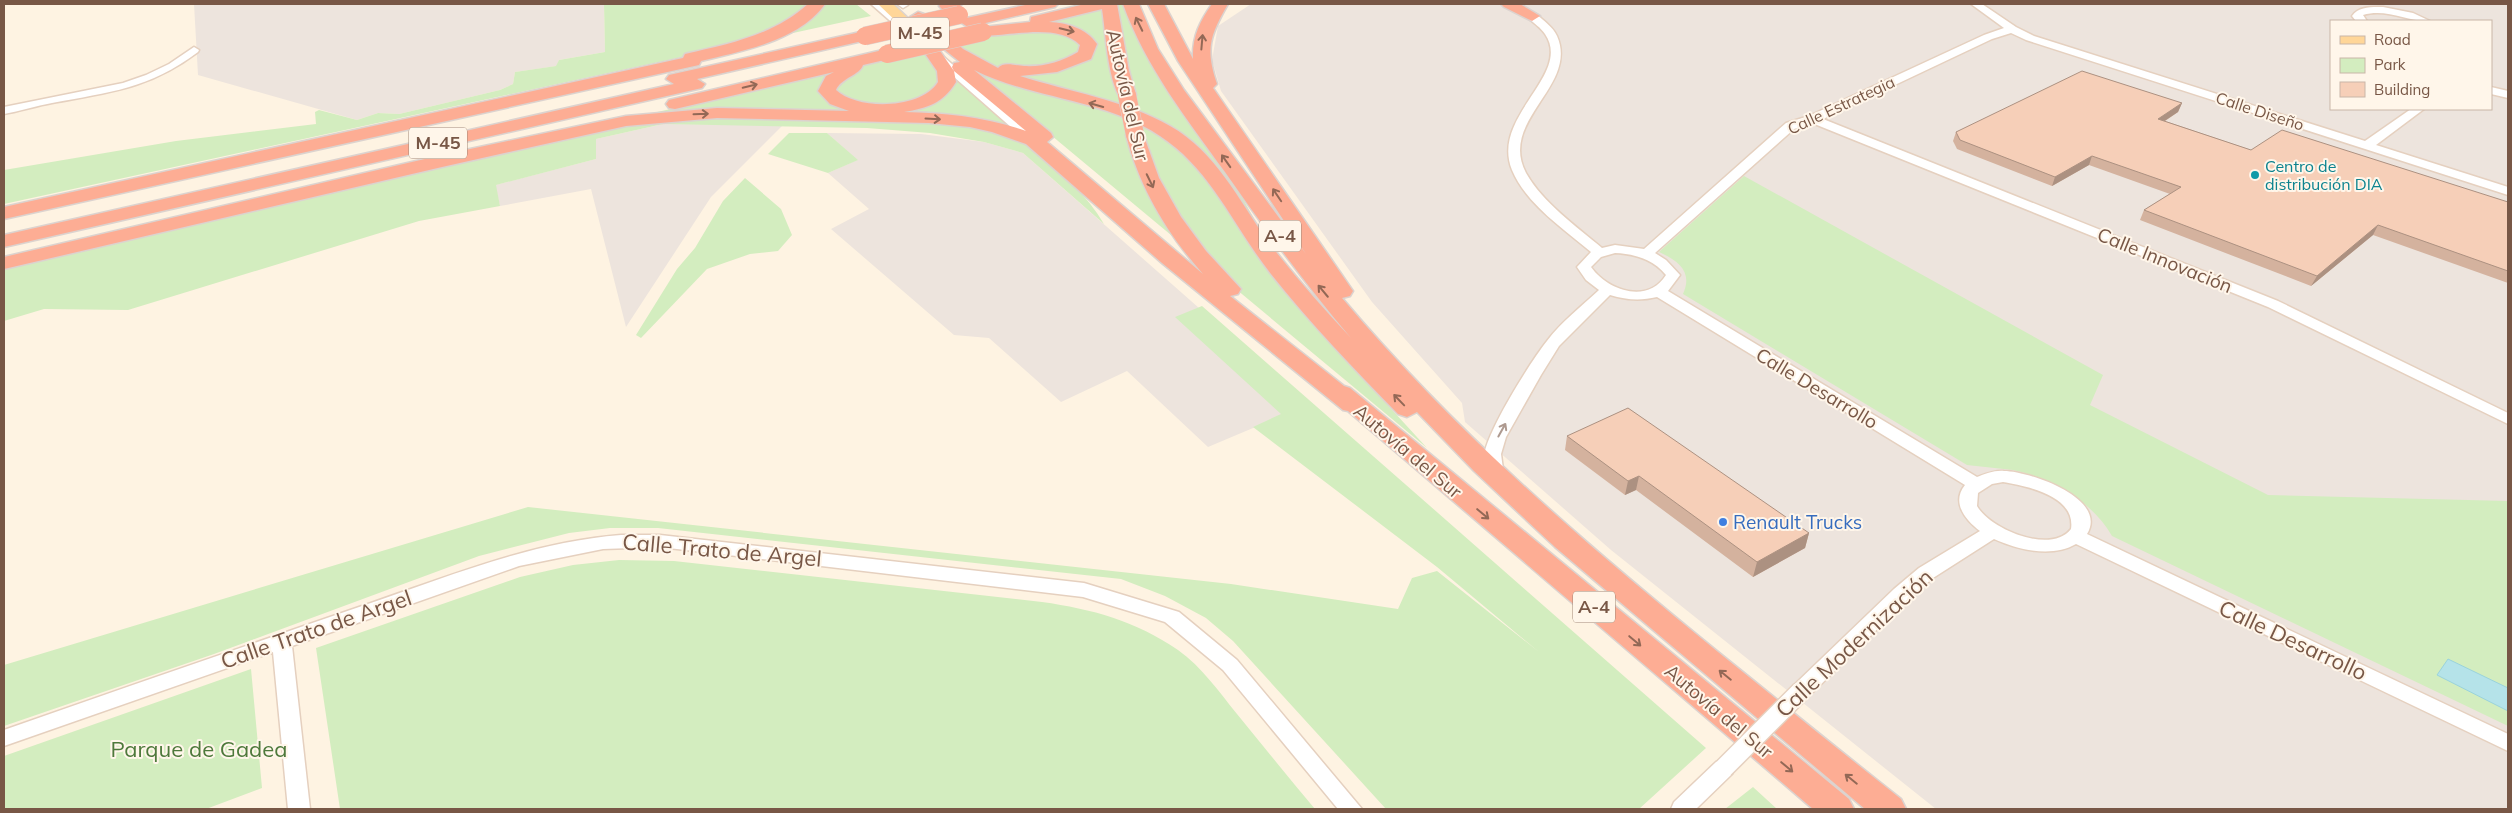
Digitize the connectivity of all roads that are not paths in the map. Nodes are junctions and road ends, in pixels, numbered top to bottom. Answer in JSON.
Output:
{"nodes":[{"id":1,"x":817,"y":4,"type":"edge"},
{"id":2,"x":876,"y":4,"type":"edge"},
{"id":3,"x":885,"y":4,"type":"edge"},
{"id":4,"x":1008,"y":4,"type":"edge"},
{"id":5,"x":1050,"y":4,"type":"edge"},
{"id":6,"x":1104,"y":4,"type":"edge"},
{"id":7,"x":1109,"y":4,"type":"edge"},
{"id":8,"x":1131,"y":4,"type":"edge"},
{"id":9,"x":1156,"y":4,"type":"edge"},
{"id":10,"x":1220,"y":4,"type":"edge"},
{"id":11,"x":1509,"y":4,"type":"edge"},
{"id":12,"x":1976,"y":4,"type":"edge"},
{"id":13,"x":2391,"y":4,"type":"edge"},
{"id":14,"x":906,"y":10,"type":"edge"},
{"id":15,"x":2382,"y":10,"type":"junction"},
{"id":16,"x":957,"y":12,"type":"edge"},
{"id":17,"x":1532,"y":16,"type":"joint"},
{"id":18,"x":2361,"y":20,"type":"edge"},
{"id":19,"x":2422,"y":20,"type":"edge"},
{"id":20,"x":2012,"y":29,"type":"junction"},
{"id":21,"x":983,"y":32,"type":"junction"},
{"id":22,"x":870,"y":40,"type":"junction"},
{"id":23,"x":194,"y":50,"type":"dead end"},
{"id":24,"x":934,"y":55,"type":"junction"},
{"id":25,"x":2492,"y":90,"type":"edge"},
{"id":26,"x":2508,"y":95,"type":"edge"},
{"id":27,"x":1216,"y":105,"type":"junction"},
{"id":28,"x":2417,"y":110,"type":"edge"},
{"id":29,"x":4,"y":111,"type":"edge"},
{"id":30,"x":1813,"y":119,"type":"junction"},
{"id":31,"x":392,"y":127,"type":"junction"},
{"id":32,"x":1033,"y":140,"type":"junction"},
{"id":33,"x":2367,"y":145,"type":"junction"},
{"id":34,"x":2508,"y":191,"type":"edge"},
{"id":35,"x":4,"y":213,"type":"edge"},
{"id":36,"x":4,"y":224,"type":"edge"},
{"id":37,"x":4,"y":230,"type":"edge"},
{"id":38,"x":4,"y":242,"type":"edge"},
{"id":39,"x":1599,"y":252,"type":"junction"},
{"id":40,"x":1646,"y":254,"type":"junction"},
{"id":41,"x":4,"y":262,"type":"edge"},
{"id":42,"x":1607,"y":290,"type":"junction"},
{"id":43,"x":1659,"y":292,"type":"junction"},
{"id":44,"x":1247,"y":321,"type":"junction"},
{"id":45,"x":1352,"y":404,"type":"junction"},
{"id":46,"x":2508,"y":419,"type":"edge"},
{"id":47,"x":1462,"y":443,"type":"junction"},
{"id":48,"x":1496,"y":477,"type":"junction"},
{"id":49,"x":1975,"y":483,"type":"junction"},
{"id":50,"x":1994,"y":531,"type":"junction"},
{"id":51,"x":2077,"y":537,"type":"junction"},
{"id":52,"x":1645,"y":611,"type":"junction"},
{"id":53,"x":282,"y":641,"type":"junction"},
{"id":54,"x":4,"y":738,"type":"edge"},
{"id":55,"x":2508,"y":743,"type":"edge"},
{"id":56,"x":299,"y":809,"type":"edge"},
{"id":57,"x":1351,"y":809,"type":"edge"},
{"id":58,"x":1682,"y":809,"type":"edge"},
{"id":59,"x":1837,"y":809,"type":"edge"},
{"id":60,"x":1889,"y":809,"type":"edge"}],
"edges":[{"from":1,"to":31,"type":"highway"},
{"from":2,"to":24,"type":"street"},
{"from":3,"to":14,"type":"main road"},
{"from":4,"to":16,"type":"highway","number":"M-45"},
{"from":5,"to":16,"type":"highway","number":"M-45"},
{"from":6,"to":21,"type":"highway"},
{"from":7,"to":45,"type":"highway","name":"Autovía del Sur","number":"A-4","one_way":true,"bridge":true},
{"from":47,"to":8,"type":"highway","name":"Autovía del Sur","number":"A-4","one_way":true},
{"from":9,"to":27,"type":"highway"},
{"from":27,"to":10,"type":"highway","one_way":true},
{"from":11,"to":17,"type":"highway"},
{"from":12,"to":20,"type":"street","name":"Calle Diseño"},
{"from":13,"to":15,"type":"street"},
{"from":21,"to":14,"type":"highway","one_way":true},
{"from":14,"to":44,"type":"highway"},
{"from":52,"to":14,"type":"highway","one_way":true},
{"from":15,"to":18,"type":"street"},
{"from":15,"to":19,"type":"street"},
{"from":16,"to":22,"type":"highway","number":"M-45"},
{"from":16,"to":22,"type":"highway"},
{"from":17,"to":39,"type":"street"},
{"from":20,"to":30,"type":"street","name":"Calle Estrategia"},
{"from":20,"to":33,"type":"street","name":"Calle Diseño"},
{"from":21,"to":22,"type":"highway","bridge":true},
{"from":22,"to":24,"type":"highway"},
{"from":22,"to":31,"type":"highway"},
{"from":22,"to":37,"type":"highway","number":"M-45"},
{"from":22,"to":38,"type":"highway","number":"M-45"},
{"from":41,"to":22,"type":"highway","one_way":true},
{"from":23,"to":29,"type":"street"},
{"from":24,"to":32,"type":"street"},
{"from":25,"to":26,"type":"street"},
{"from":47,"to":27,"type":"highway","one_way":true},
{"from":28,"to":33,"type":"street"},
{"from":30,"to":40,"type":"street","name":"Calle Estrategia"},
{"from":30,"to":46,"type":"street","name":"Calle Innovación"},
{"from":31,"to":35,"type":"highway"},
{"from":31,"to":36,"type":"highway"},
{"from":41,"to":32,"type":"highway","one_way":true},
{"from":32,"to":44,"type":"highway"},
{"from":33,"to":34,"type":"street","name":"Calle Diseño"},
{"from":39,"to":40,"type":"street"},
{"from":39,"to":42,"type":"street"},
{"from":40,"to":43,"type":"street"},
{"from":42,"to":43,"type":"street"},
{"from":48,"to":42,"type":"street","one_way":true},
{"from":43,"to":49,"type":"street","name":"Calle Desarrollo"},
{"from":44,"to":45,"type":"highway"},
{"from":45,"to":59,"type":"highway","name":"Autovía del Sur","number":"A-4","one_way":true},
{"from":47,"to":48,"type":"highway","name":"Autovía del Sur","number":"A-4"},
{"from":48,"to":52,"type":"highway","name":"Autovía del Sur","number":"A-4"},
{"from":49,"to":50,"type":"street"},
{"from":49,"to":51,"type":"street"},
{"from":50,"to":51,"type":"street"},
{"from":50,"to":58,"type":"street","name":"Calle Modernización","bridge":true},
{"from":51,"to":55,"type":"street","name":"Calle Desarrollo"},
{"from":60,"to":52,"type":"highway","name":"Autovía del Sur","number":"A-4","one_way":true},
{"from":53,"to":54,"type":"street","name":"Calle Trato de Argel"},
{"from":53,"to":56,"type":"street"},
{"from":53,"to":57,"type":"street","name":"Calle Trato de Argel"}]}
